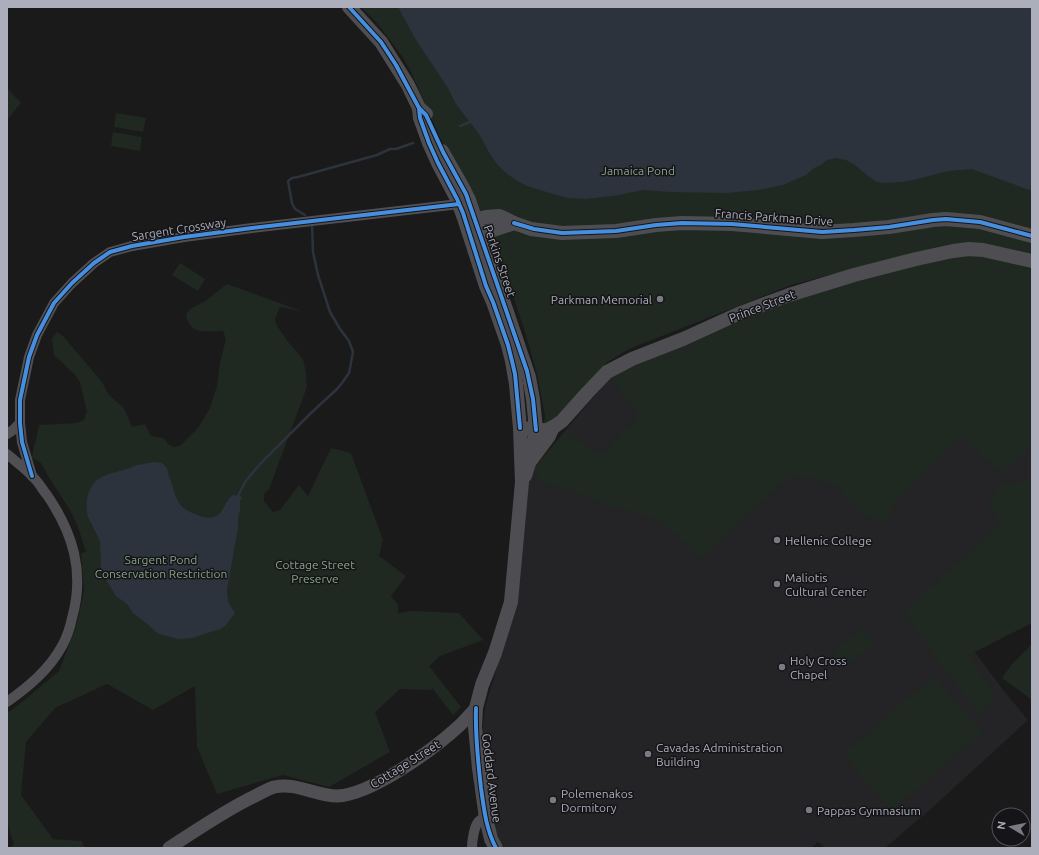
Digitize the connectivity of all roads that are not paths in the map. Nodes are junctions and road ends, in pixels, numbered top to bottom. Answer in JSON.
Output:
{"nodes":[{"id":1,"x":348,"y":7,"type":"edge"},
{"id":2,"x":419,"y":108,"type":"junction"},
{"id":3,"x":459,"y":204,"type":"junction"},
{"id":4,"x":470,"y":220,"type":"junction"},
{"id":5,"x":514,"y":223,"type":"junction"},
{"id":6,"x":476,"y":236,"type":"junction"},
{"id":7,"x":1032,"y":236,"type":"edge"},
{"id":8,"x":1032,"y":261,"type":"edge"},
{"id":9,"x":20,"y":423,"type":"junction"},
{"id":10,"x":553,"y":427,"type":"junction"},
{"id":11,"x":520,"y":428,"type":"junction"},
{"id":12,"x":536,"y":430,"type":"junction"},
{"id":13,"x":7,"y":434,"type":"edge"},
{"id":14,"x":7,"y":454,"type":"edge"},
{"id":15,"x":530,"y":460,"type":"junction"},
{"id":16,"x":32,"y":476,"type":"junction"},
{"id":17,"x":522,"y":482,"type":"junction"},
{"id":18,"x":516,"y":544,"type":"joint"},
{"id":19,"x":7,"y":702,"type":"edge"},
{"id":20,"x":476,"y":708,"type":"junction"},
{"id":21,"x":486,"y":818,"type":"junction"},
{"id":22,"x":169,"y":848,"type":"edge"},
{"id":23,"x":472,"y":848,"type":"edge"},
{"id":24,"x":496,"y":848,"type":"edge"}],
"edges":[{"from":1,"to":2,"type":"main road","name":"Perkins Street"},
{"from":2,"to":3,"type":"main road","name":"Perkins Street"},
{"from":2,"to":4,"type":"main road","name":"Perkins Street"},
{"from":3,"to":4,"type":"main road","name":"Perkins Street"},
{"from":3,"to":9,"type":"street","name":"Sargent Crossway"},
{"from":4,"to":5,"type":"main road","name":"Francis Parkman Drive"},
{"from":4,"to":6,"type":"main road","name":"Perkins Street"},
{"from":5,"to":6,"type":"main road"},
{"from":5,"to":7,"type":"main road","name":"Francis Parkman Drive"},
{"from":6,"to":11,"type":"main road","name":"Perkins Street"},
{"from":6,"to":12,"type":"main road","name":"Perkins Street"},
{"from":8,"to":10,"type":"main road","name":"Prince Street"},
{"from":9,"to":13,"type":"street"},
{"from":9,"to":16,"type":"street","name":"Sargent Crossway"},
{"from":10,"to":12,"type":"main road"},
{"from":10,"to":15,"type":"main road"},
{"from":11,"to":12,"type":"main road"},
{"from":11,"to":17,"type":"main road","name":"Perkins Street"},
{"from":12,"to":15,"type":"main road","name":"Perkins Street"},
{"from":14,"to":16,"type":"street"},
{"from":15,"to":17,"type":"main road","name":"Perkins Street"},
{"from":16,"to":19,"type":"street"},
{"from":17,"to":18,"type":"main road","name":"Perkins Street"},
{"from":18,"to":20,"type":"main road","name":"Cottage Street"},
{"from":20,"to":21,"type":"main road","name":"Goddard Avenue"},
{"from":20,"to":22,"type":"street","name":"Cottage Street"},
{"from":21,"to":23,"type":"street"},
{"from":21,"to":24,"type":"main road","name":"Goddard Avenue"}]}
